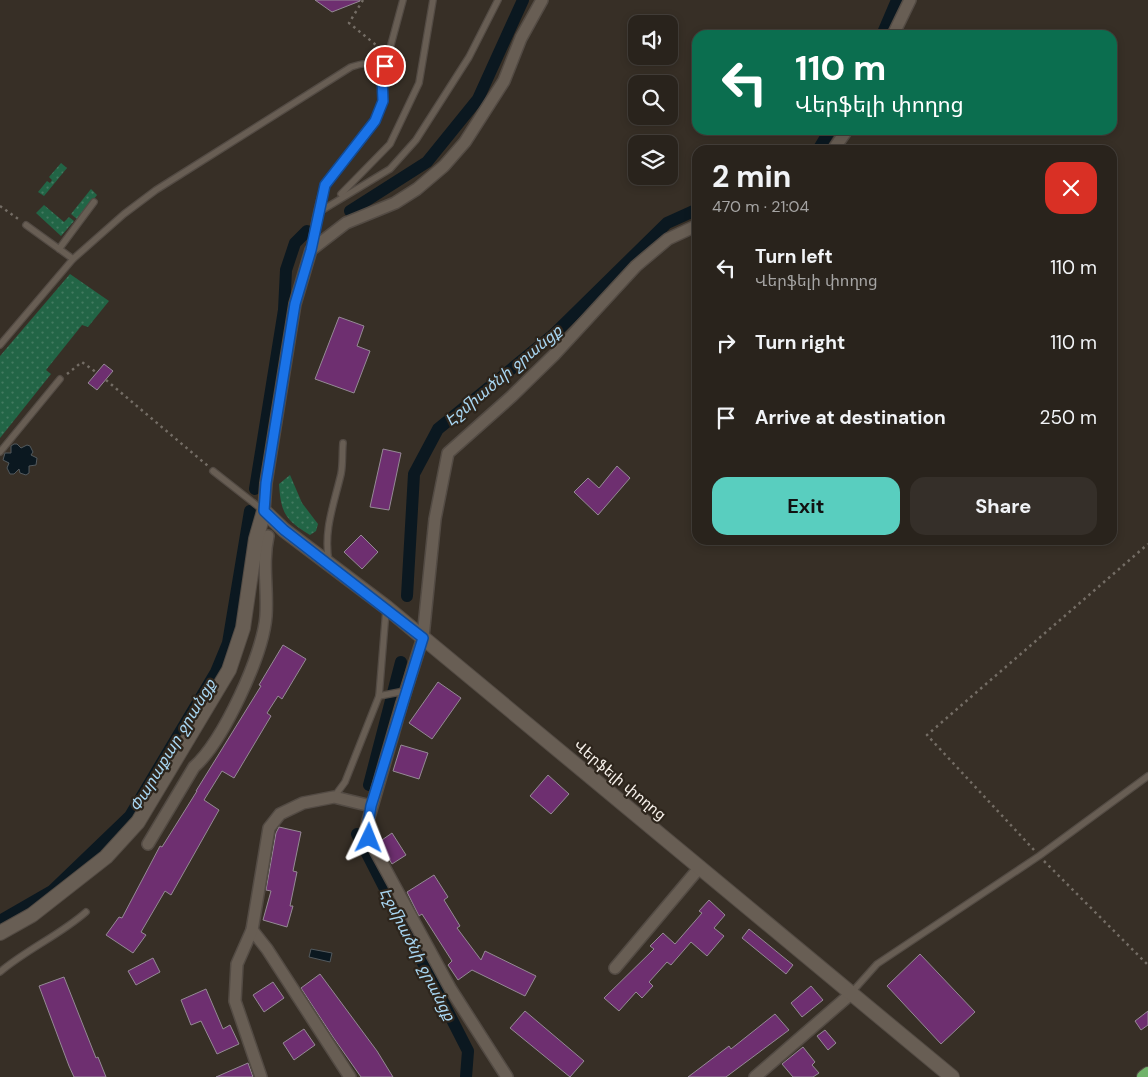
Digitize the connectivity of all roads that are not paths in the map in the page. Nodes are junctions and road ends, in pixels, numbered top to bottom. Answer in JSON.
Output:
{"nodes":[{"id":1,"x":403,"y":0,"type":"edge"},
{"id":2,"x":433,"y":0,"type":"edge"},
{"id":3,"x":498,"y":0,"type":"edge"},
{"id":4,"x":542,"y":0,"type":"edge"},
{"id":5,"x":910,"y":0,"type":"edge"},
{"id":6,"x":895,"y":30,"type":"edge"},
{"id":7,"x":382,"y":78,"type":"junction"},
{"id":8,"x":336,"y":200,"type":"junction"},
{"id":9,"x":94,"y":202,"type":"dead end"},
{"id":10,"x":319,"y":212,"type":"junction"},
{"id":11,"x":26,"y":225,"type":"road end"},
{"id":12,"x":692,"y":228,"type":"edge"},
{"id":13,"x":59,"y":249,"type":"junction"},
{"id":14,"x":311,"y":250,"type":"junction"},
{"id":15,"x":73,"y":259,"type":"junction"},
{"id":16,"x":0,"y":346,"type":"edge"},
{"id":17,"x":60,"y":379,"type":"road end"},
{"id":18,"x":343,"y":443,"type":"dead end"},
{"id":19,"x":0,"y":452,"type":"edge"},
{"id":20,"x":211,"y":469,"type":"road end"},
{"id":21,"x":264,"y":511,"type":"junction"},
{"id":22,"x":284,"y":530,"type":"junction"},
{"id":23,"x":268,"y":536,"type":"junction"},
{"id":24,"x":254,"y":546,"type":"junction"},
{"id":25,"x":329,"y":564,"type":"junction"},
{"id":26,"x":386,"y":608,"type":"junction"},
{"id":27,"x":423,"y":638,"type":"junction"},
{"id":28,"x":403,"y":692,"type":"junction"},
{"id":29,"x":381,"y":696,"type":"junction"},
{"id":30,"x":1148,"y":776,"type":"edge"},
{"id":31,"x":334,"y":797,"type":"junction"},
{"id":32,"x":371,"y":806,"type":"junction"},
{"id":33,"x":148,"y":844,"type":"dead end"},
{"id":34,"x":700,"y":867,"type":"junction"},
{"id":35,"x":86,"y":912,"type":"dead end"},
{"id":36,"x":252,"y":930,"type":"junction"},
{"id":37,"x":0,"y":933,"type":"edge"},
{"id":38,"x":615,"y":968,"type":"dead end"},
{"id":39,"x":0,"y":972,"type":"edge"},
{"id":40,"x":852,"y":992,"type":"junction"},
{"id":41,"x":1148,"y":1074,"type":"edge"},
{"id":42,"x":261,"y":1077,"type":"edge"},
{"id":43,"x":350,"y":1077,"type":"edge"},
{"id":44,"x":507,"y":1077,"type":"edge"},
{"id":45,"x":755,"y":1077,"type":"edge"},
{"id":46,"x":952,"y":1077,"type":"edge"},
{"id":47,"x":1144,"y":1077,"type":"edge"}],
"edges":[{"from":1,"to":7,"type":"lane"},
{"from":2,"to":8,"type":"lane"},
{"from":3,"to":8,"type":"lane"},
{"from":4,"to":14,"type":"street"},
{"from":5,"to":6,"type":"street"},
{"from":7,"to":10,"type":"lane"},
{"from":7,"to":15,"type":"lane"},
{"from":8,"to":10,"type":"lane"},
{"from":9,"to":13,"type":"lane"},
{"from":10,"to":14,"type":"lane"},
{"from":11,"to":13,"type":"lane"},
{"from":12,"to":27,"type":"street"},
{"from":13,"to":15,"type":"lane"},
{"from":14,"to":21,"type":"street"},
{"from":15,"to":16,"type":"lane"},
{"from":17,"to":19,"type":"lane"},
{"from":18,"to":25,"type":"lane"},
{"from":20,"to":21,"type":"lane"},
{"from":21,"to":22,"type":"street","name":"Վերֆելի փողոց"},
{"from":21,"to":24,"type":"street"},
{"from":22,"to":23,"type":"street"},
{"from":22,"to":25,"type":"street","name":"Վերֆելի փողոց"},
{"from":23,"to":24,"type":"street"},
{"from":23,"to":33,"type":"street"},
{"from":24,"to":37,"type":"street"},
{"from":25,"to":26,"type":"street","name":"Վերֆելի փողոց"},
{"from":26,"to":27,"type":"street","name":"Վերֆելի փողոց"},
{"from":26,"to":29,"type":"lane"},
{"from":27,"to":28,"type":"street"},
{"from":27,"to":34,"type":"street","name":"Վերֆելի փողոց"},
{"from":28,"to":29,"type":"lane"},
{"from":28,"to":32,"type":"street"},
{"from":29,"to":31,"type":"lane"},
{"from":30,"to":40,"type":"lane"},
{"from":31,"to":32,"type":"street"},
{"from":31,"to":36,"type":"street"},
{"from":32,"to":44,"type":"street"},
{"from":34,"to":38,"type":"street"},
{"from":34,"to":40,"type":"street","name":"Վերֆելի փողոց"},
{"from":35,"to":39,"type":"lane"},
{"from":36,"to":42,"type":"street"},
{"from":36,"to":43,"type":"street"},
{"from":40,"to":45,"type":"street"},
{"from":40,"to":46,"type":"street","name":"Վերֆելի փողոց"},
{"from":41,"to":47,"type":"highway"}]}
